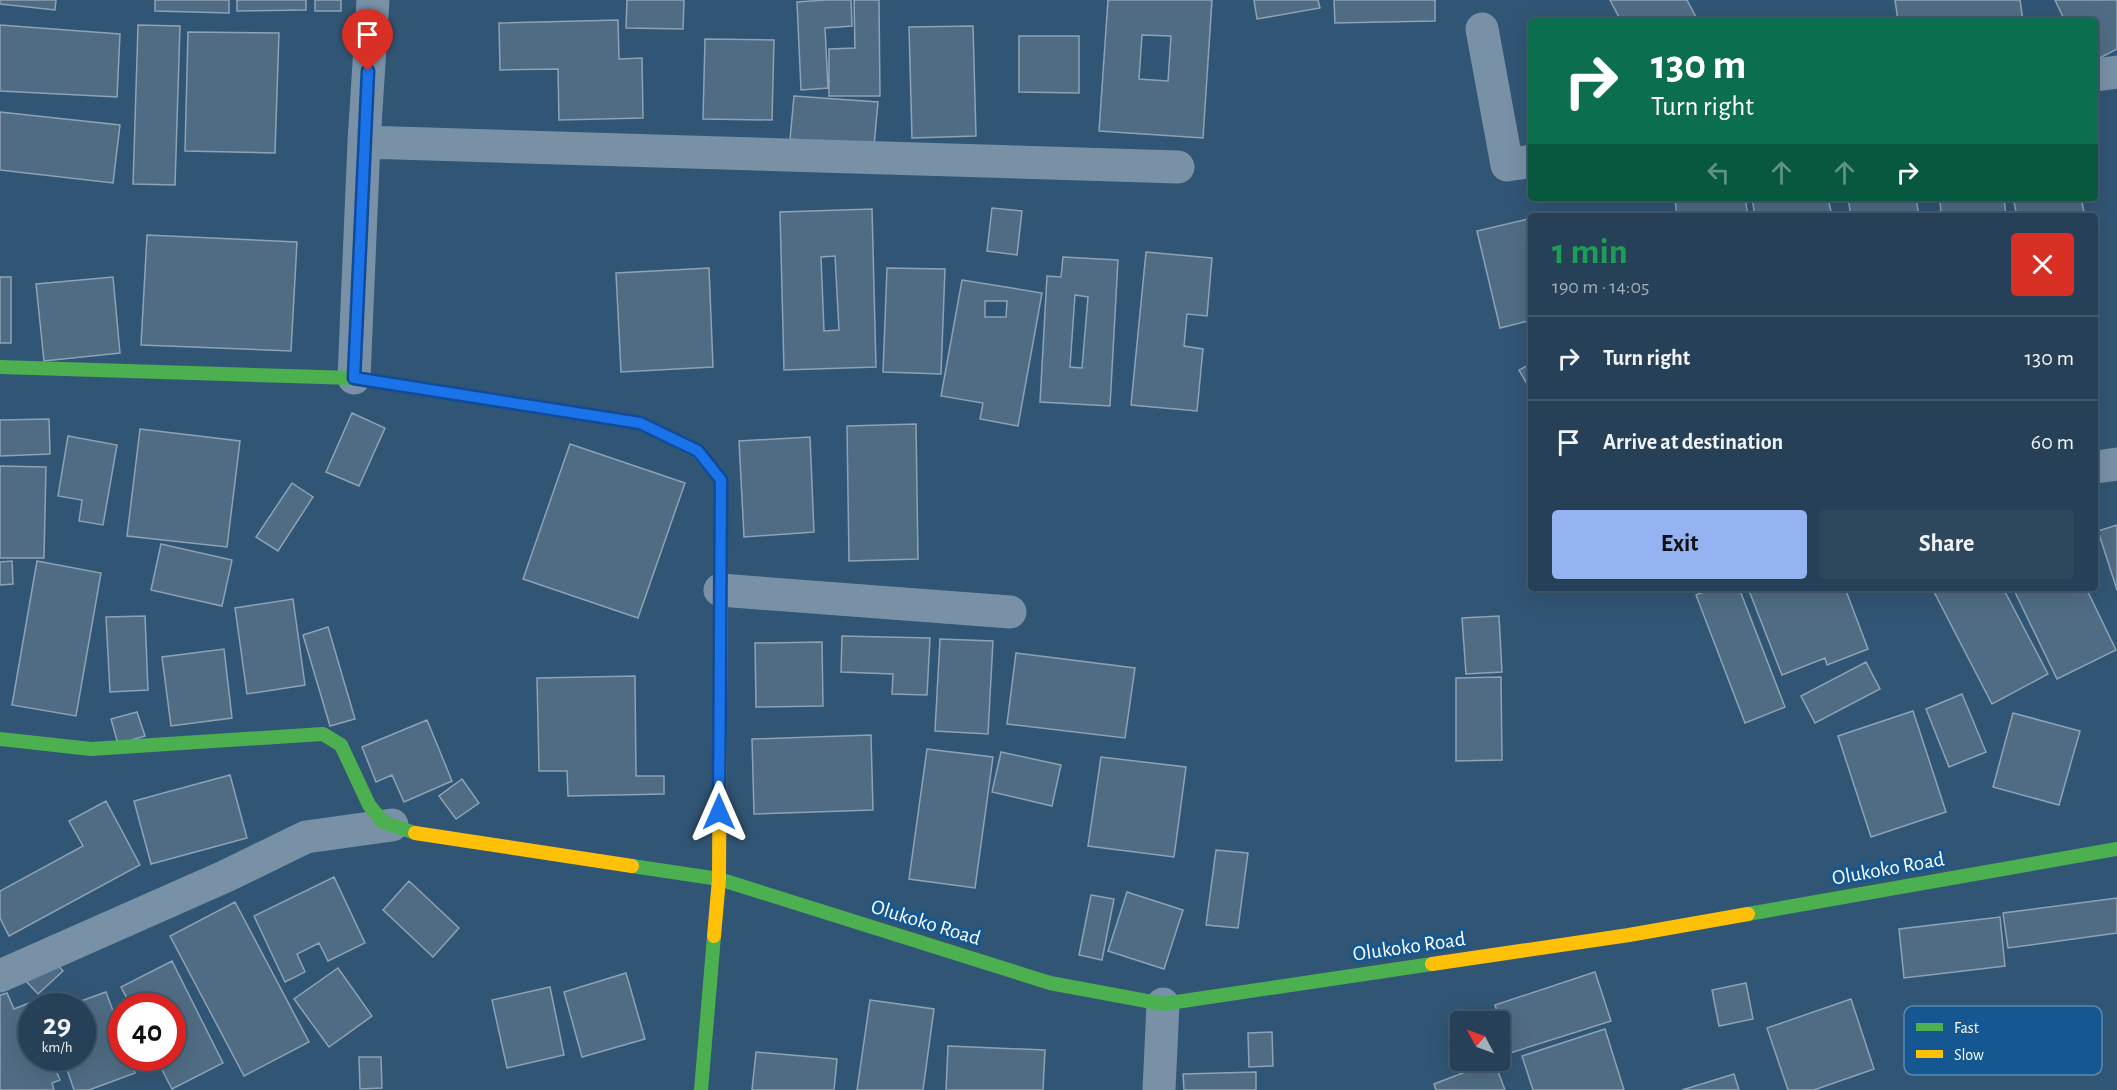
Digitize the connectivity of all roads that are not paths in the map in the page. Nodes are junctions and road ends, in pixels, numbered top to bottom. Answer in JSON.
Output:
{"nodes":[{"id":1,"x":372,"y":0,"type":"edge"},
{"id":2,"x":1482,"y":29,"type":"dead end"},
{"id":3,"x":2117,"y":72,"type":"edge"},
{"id":4,"x":2098,"y":75,"type":"edge"},
{"id":5,"x":364,"y":142,"type":"junction"},
{"id":6,"x":1528,"y":162,"type":"edge"},
{"id":7,"x":1178,"y":167,"type":"dead end"},
{"id":8,"x":0,"y":367,"type":"edge"},
{"id":9,"x":354,"y":378,"type":"junction"},
{"id":10,"x":2117,"y":464,"type":"edge"},
{"id":11,"x":2098,"y":467,"type":"edge"},
{"id":12,"x":720,"y":590,"type":"junction"},
{"id":13,"x":1010,"y":612,"type":"dead end"},
{"id":14,"x":0,"y":739,"type":"edge"},
{"id":15,"x":392,"y":825,"type":"junction"},
{"id":16,"x":2117,"y":849,"type":"edge"},
{"id":17,"x":719,"y":879,"type":"junction"},
{"id":18,"x":0,"y":976,"type":"edge"},
{"id":19,"x":1164,"y":1004,"type":"junction"},
{"id":20,"x":701,"y":1090,"type":"edge"},
{"id":21,"x":1159,"y":1090,"type":"edge"}],
"edges":[{"from":1,"to":5,"type":"street"},
{"from":2,"to":6,"type":"street"},
{"from":3,"to":4,"type":"street"},
{"from":5,"to":7,"type":"street"},
{"from":5,"to":9,"type":"street"},
{"from":8,"to":9,"type":"street"},
{"from":9,"to":12,"type":"street"},
{"from":10,"to":11,"type":"street"},
{"from":12,"to":13,"type":"street"},
{"from":12,"to":17,"type":"street"},
{"from":14,"to":15,"type":"street"},
{"from":15,"to":17,"type":"street","name":"Olukoko Road"},
{"from":15,"to":18,"type":"street"},
{"from":16,"to":19,"type":"street","name":"Olukoko Road"},
{"from":17,"to":19,"type":"street","name":"Olukoko Road"},
{"from":17,"to":20,"type":"street"},
{"from":19,"to":21,"type":"street"}]}
